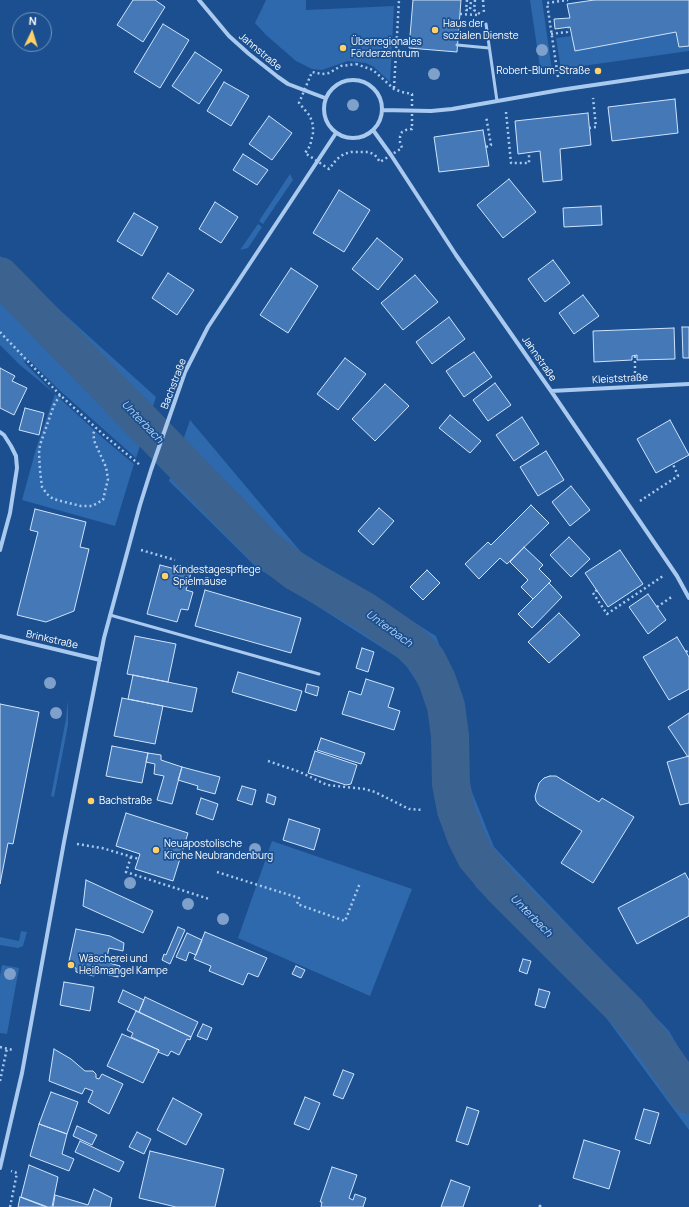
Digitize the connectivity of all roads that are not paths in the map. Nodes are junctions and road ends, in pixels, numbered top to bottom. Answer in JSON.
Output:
{"nodes":[{"id":1,"x":199,"y":0,"type":"edge"},
{"id":2,"x":486,"y":24,"type":"dead end"},
{"id":3,"x":458,"y":45,"type":"dead end"},
{"id":4,"x":489,"y":48,"type":"junction"},
{"id":5,"x":689,"y":71,"type":"edge"},
{"id":6,"x":325,"y":98,"type":"junction"},
{"id":7,"x":497,"y":101,"type":"junction"},
{"id":8,"x":382,"y":110,"type":"junction"},
{"id":9,"x":373,"y":130,"type":"junction"},
{"id":10,"x":336,"y":134,"type":"junction"},
{"id":11,"x":689,"y":384,"type":"edge"},
{"id":12,"x":551,"y":391,"type":"junction"},
{"id":13,"x":0,"y":432,"type":"edge"},
{"id":14,"x":0,"y":550,"type":"edge"},
{"id":15,"x":689,"y":598,"type":"edge"},
{"id":16,"x":110,"y":615,"type":"junction"},
{"id":17,"x":0,"y":636,"type":"edge"},
{"id":18,"x":100,"y":660,"type":"junction"},
{"id":19,"x":319,"y":674,"type":"dead end"},
{"id":20,"x":0,"y":1168,"type":"edge"}],
"edges":[{"from":1,"to":6,"type":"street","name":"Jahnstraße"},
{"from":2,"to":4,"type":"lane"},
{"from":3,"to":4,"type":"lane"},
{"from":4,"to":7,"type":"lane"},
{"from":5,"to":7,"type":"street"},
{"from":6,"to":8,"type":"street"},
{"from":6,"to":10,"type":"street"},
{"from":7,"to":8,"type":"street"},
{"from":8,"to":9,"type":"street"},
{"from":9,"to":10,"type":"street"},
{"from":9,"to":12,"type":"street","name":"Jahnstraße"},
{"from":10,"to":16,"type":"street","name":"Bachstraße"},
{"from":11,"to":12,"type":"street","name":"Kleiststraße"},
{"from":12,"to":15,"type":"street","name":"Jahnstraße"},
{"from":13,"to":14,"type":"street"},
{"from":16,"to":18,"type":"street","name":"Bachstraße"},
{"from":16,"to":19,"type":"lane"},
{"from":17,"to":18,"type":"street","name":"Brinkstraße"},
{"from":18,"to":20,"type":"street","name":"Bachstraße"}]}
